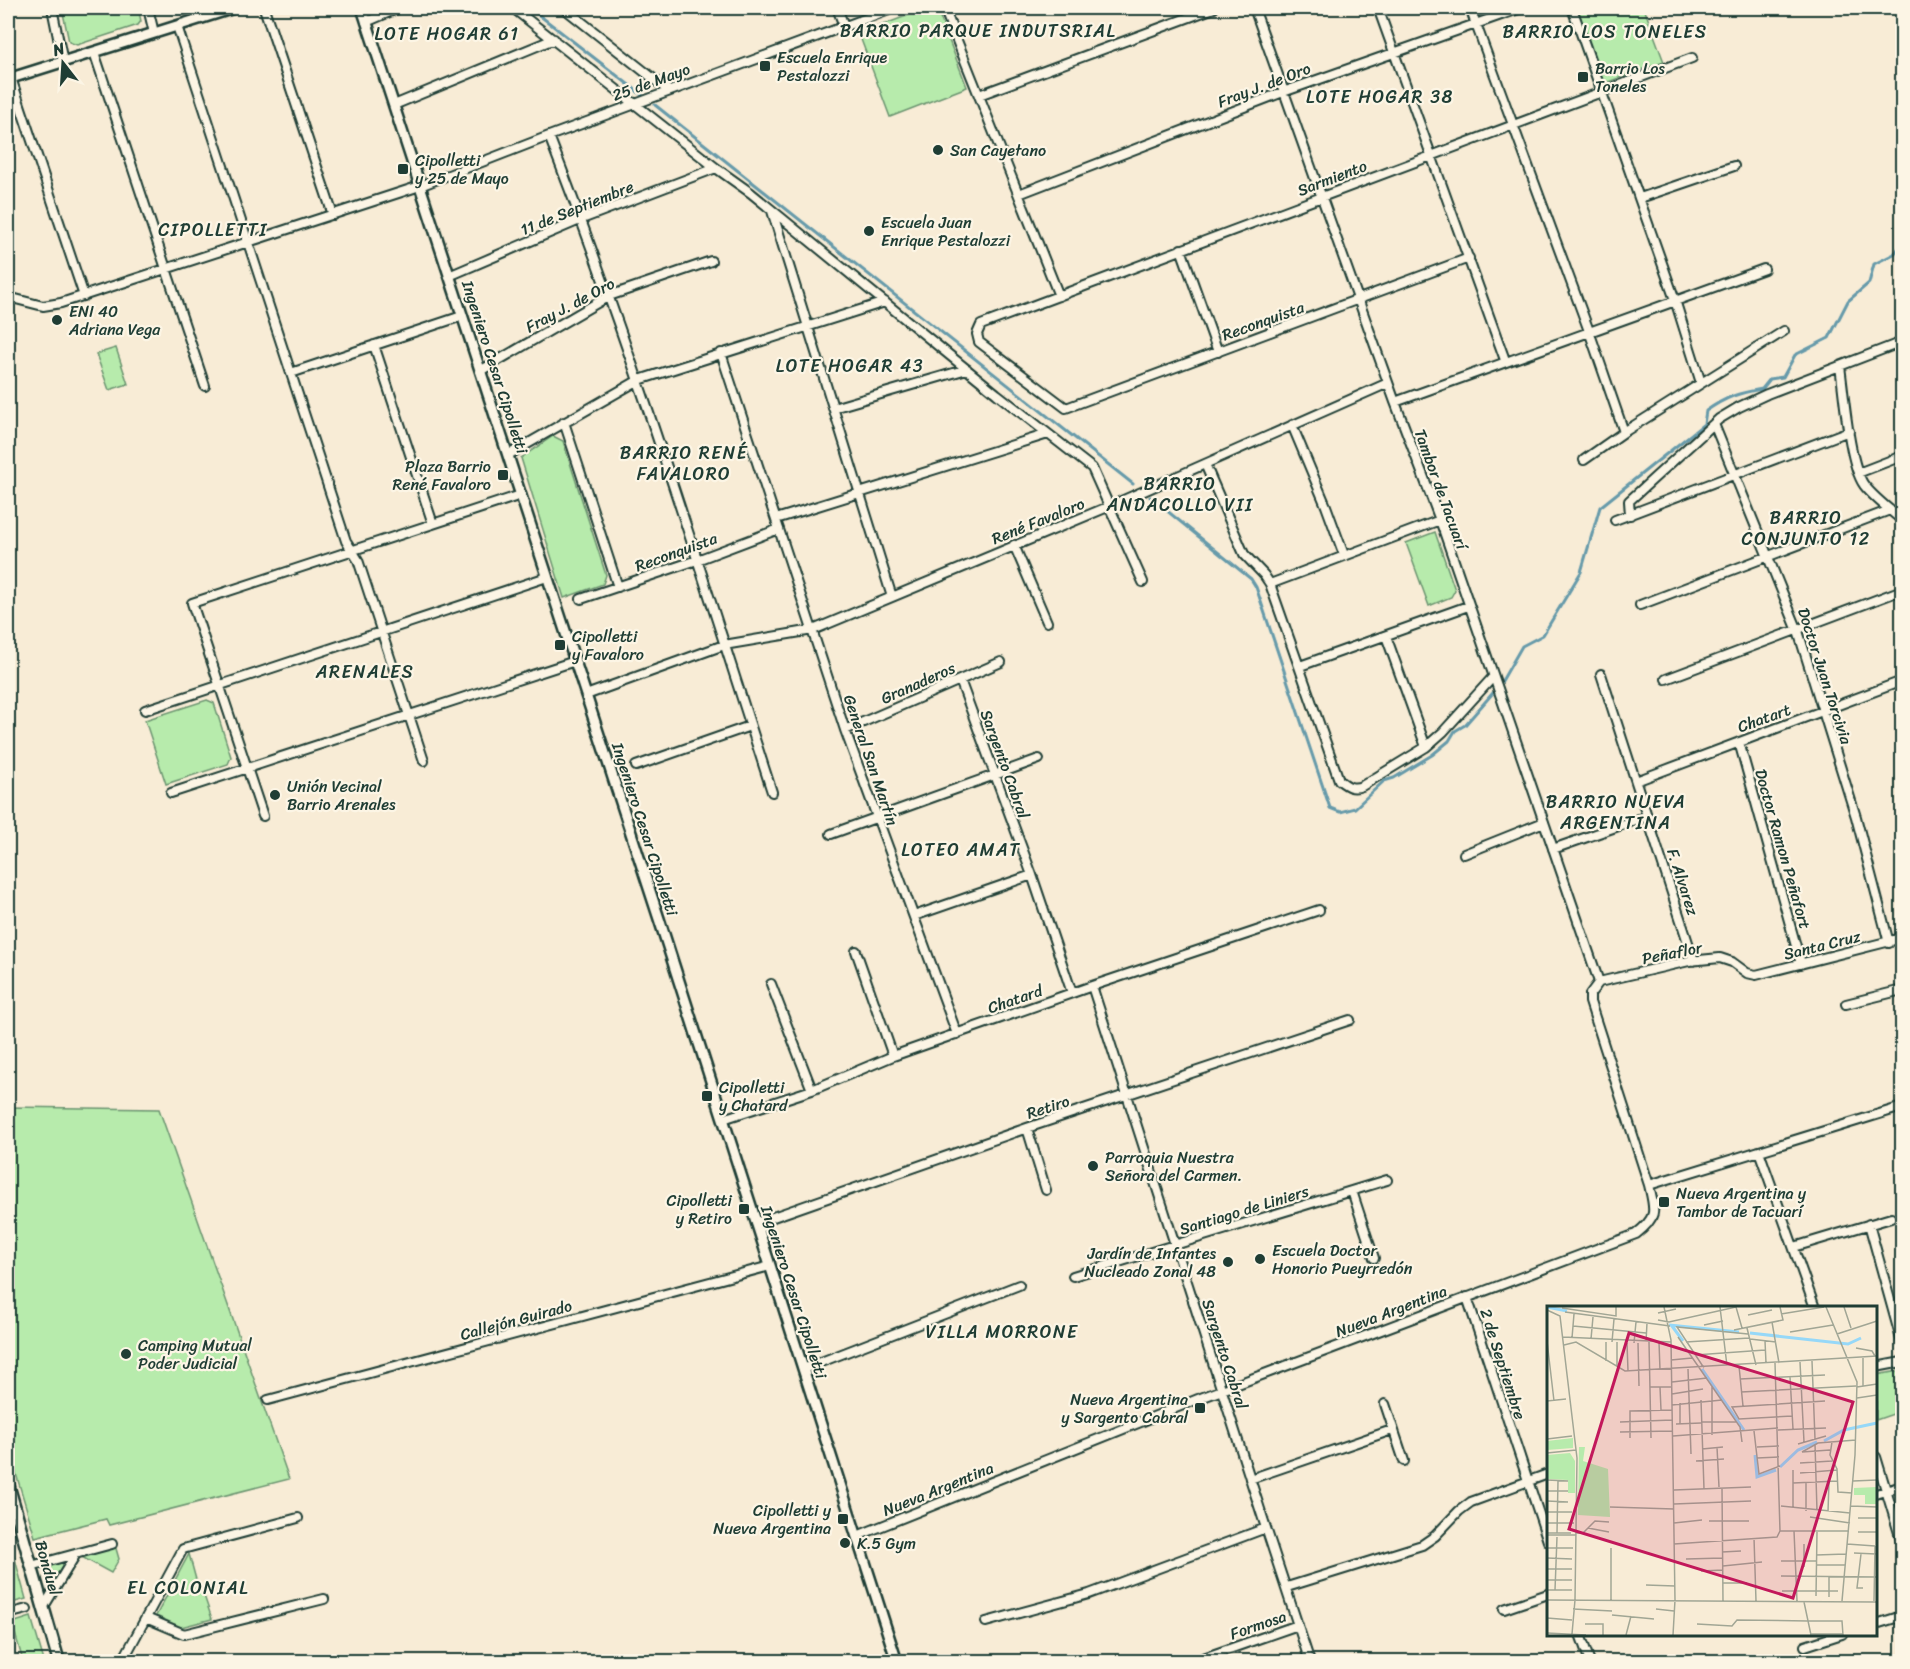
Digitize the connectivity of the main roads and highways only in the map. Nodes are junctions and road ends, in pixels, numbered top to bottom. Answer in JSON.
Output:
{"nodes":[{"id":1,"x":8,"y":1484,"type":"edge"},
{"id":2,"x":59,"y":1662,"type":"edge"}],
"edges":[{"from":1,"to":2,"type":"main road","name":"Bonduel"}]}
